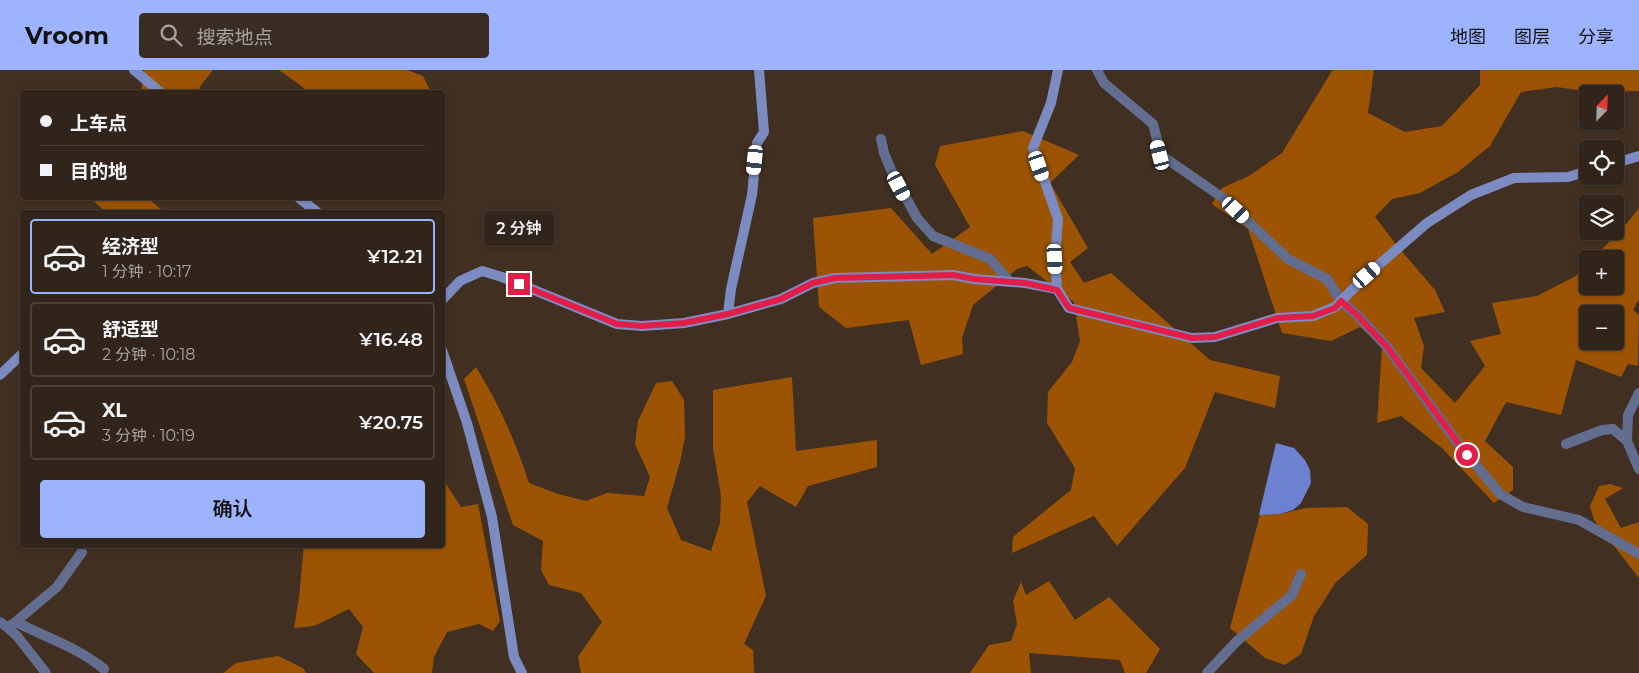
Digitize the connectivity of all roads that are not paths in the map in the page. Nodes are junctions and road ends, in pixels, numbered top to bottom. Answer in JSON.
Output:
{"nodes":[{"id":1,"x":134,"y":70,"type":"edge"},
{"id":2,"x":760,"y":70,"type":"edge"},
{"id":3,"x":1058,"y":70,"type":"edge"},
{"id":4,"x":1097,"y":70,"type":"edge"},
{"id":5,"x":158,"y":90,"type":"edge"},
{"id":6,"x":881,"y":139,"type":"dead end"},
{"id":7,"x":1639,"y":156,"type":"edge"},
{"id":8,"x":1624,"y":160,"type":"edge"},
{"id":9,"x":1579,"y":174,"type":"edge"},
{"id":10,"x":302,"y":200,"type":"edge"},
{"id":11,"x":314,"y":210,"type":"edge"},
{"id":12,"x":1010,"y":282,"type":"junction"},
{"id":13,"x":1057,"y":290,"type":"junction"},
{"id":14,"x":445,"y":297,"type":"edge"},
{"id":15,"x":1338,"y":304,"type":"junction"},
{"id":16,"x":728,"y":314,"type":"junction"},
{"id":17,"x":20,"y":356,"type":"edge"},
{"id":18,"x":445,"y":359,"type":"edge"},
{"id":19,"x":0,"y":375,"type":"edge"},
{"id":20,"x":1639,"y":393,"type":"edge"},
{"id":21,"x":1627,"y":441,"type":"junction"},
{"id":22,"x":1566,"y":444,"type":"dead end"},
{"id":23,"x":1639,"y":469,"type":"edge"},
{"id":24,"x":82,"y":552,"type":"dead end"},
{"id":25,"x":1639,"y":554,"type":"edge"},
{"id":26,"x":1301,"y":574,"type":"dead end"},
{"id":27,"x":7,"y":624,"type":"edge"},
{"id":28,"x":104,"y":669,"type":"dead end"},
{"id":29,"x":46,"y":673,"type":"edge"},
{"id":30,"x":522,"y":673,"type":"edge"},
{"id":31,"x":1207,"y":673,"type":"edge"}],
"edges":[{"from":1,"to":5,"type":"street"},
{"from":2,"to":16,"type":"street"},
{"from":3,"to":13,"type":"street"},
{"from":4,"to":15,"type":"street"},
{"from":6,"to":12,"type":"street"},
{"from":7,"to":8,"type":"street"},
{"from":9,"to":15,"type":"street"},
{"from":10,"to":11,"type":"street"},
{"from":12,"to":13,"type":"street"},
{"from":12,"to":16,"type":"street"},
{"from":13,"to":15,"type":"street"},
{"from":14,"to":16,"type":"street"},
{"from":15,"to":25,"type":"street"},
{"from":17,"to":19,"type":"street"},
{"from":18,"to":30,"type":"street"},
{"from":20,"to":21,"type":"street"},
{"from":21,"to":22,"type":"street"},
{"from":21,"to":23,"type":"street"},
{"from":24,"to":27,"type":"street"},
{"from":26,"to":31,"type":"street"},
{"from":27,"to":28,"type":"street"},
{"from":27,"to":29,"type":"street"}]}
